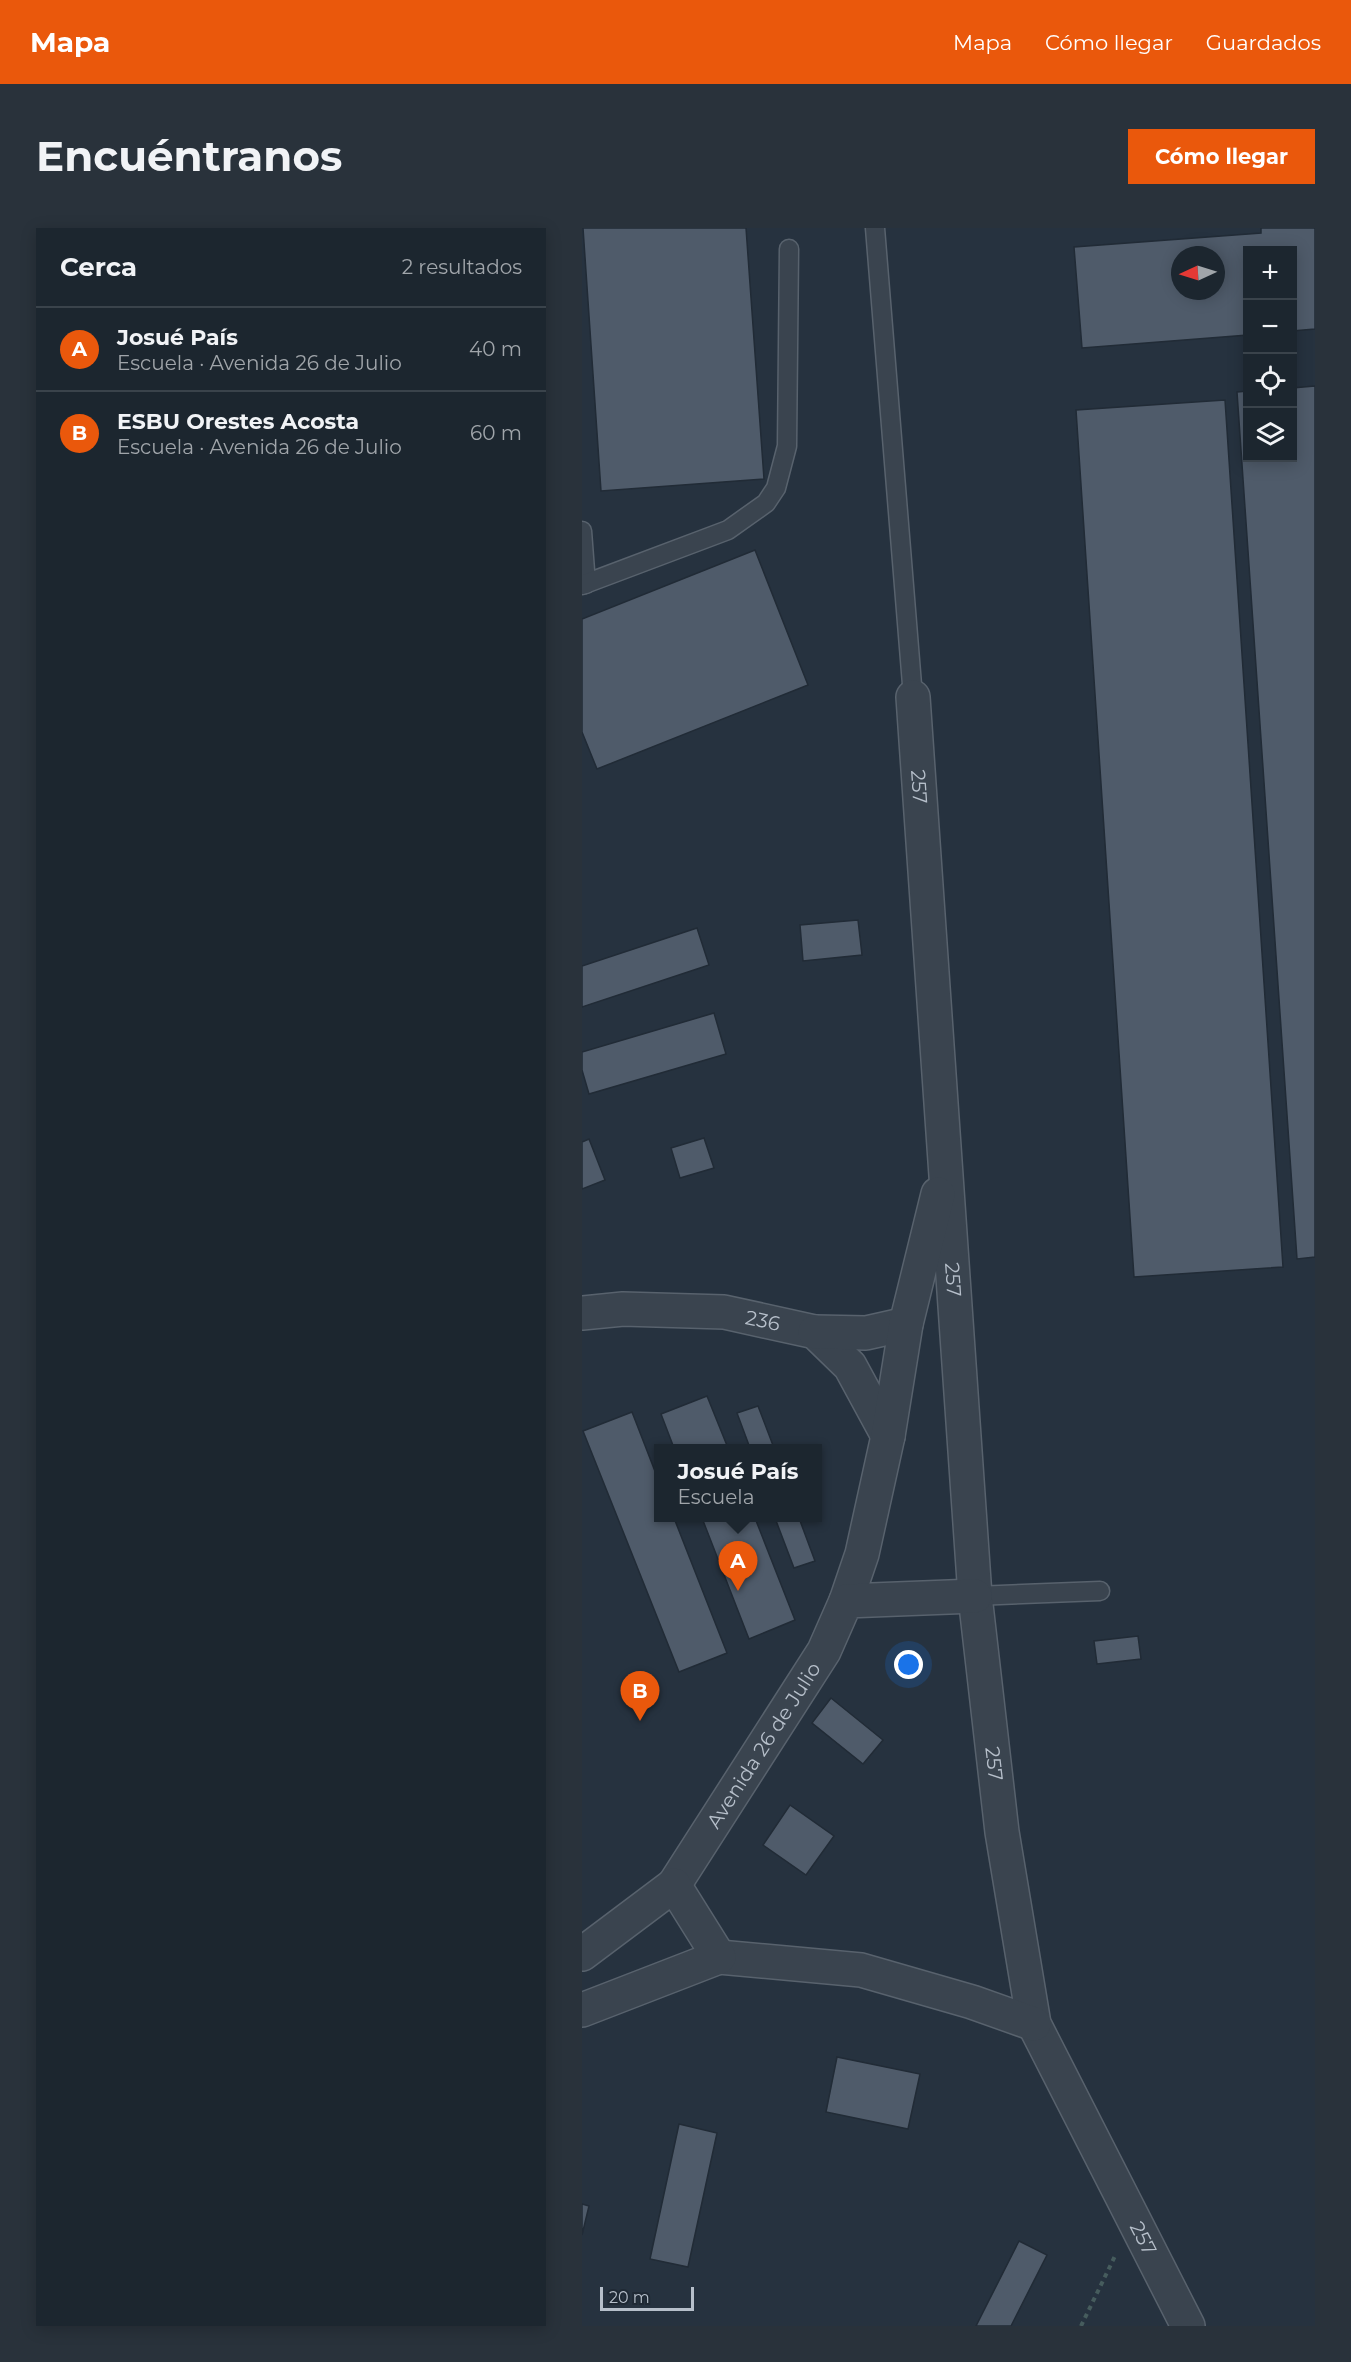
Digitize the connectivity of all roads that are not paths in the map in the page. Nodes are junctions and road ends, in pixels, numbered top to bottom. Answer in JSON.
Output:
{"nodes":[{"id":1,"x":874,"y":228,"type":"edge"},
{"id":2,"x":789,"y":249,"type":"dead end"},
{"id":3,"x":582,"y":531,"type":"edge"},
{"id":4,"x":584,"y":584,"type":"edge"},
{"id":5,"x":913,"y":697,"type":"joint"},
{"id":6,"x":946,"y":1163,"type":"junction"},
{"id":7,"x":582,"y":1313,"type":"edge"},
{"id":8,"x":906,"y":1324,"type":"junction"},
{"id":9,"x":815,"y":1332,"type":"junction"},
{"id":10,"x":888,"y":1436,"type":"junction"},
{"id":11,"x":1100,"y":1591,"type":"dead end"},
{"id":12,"x":975,"y":1596,"type":"junction"},
{"id":13,"x":846,"y":1601,"type":"junction"},
{"id":14,"x":674,"y":1885,"type":"junction"},
{"id":15,"x":582,"y":1954,"type":"edge"},
{"id":16,"x":719,"y":1957,"type":"junction"},
{"id":17,"x":582,"y":2010,"type":"edge"},
{"id":18,"x":1034,"y":2024,"type":"junction"},
{"id":19,"x":1188,"y":2326,"type":"edge"}],
"edges":[{"from":1,"to":5,"type":"lane"},
{"from":2,"to":4,"type":"lane"},
{"from":3,"to":4,"type":"lane"},
{"from":5,"to":6,"type":"street","name":"257"},
{"from":6,"to":8,"type":"street","name":"257"},
{"from":6,"to":12,"type":"street","name":"257"},
{"from":7,"to":9,"type":"street","name":"236"},
{"from":8,"to":9,"type":"street","name":"236"},
{"from":8,"to":10,"type":"street","name":"257"},
{"from":9,"to":10,"type":"street"},
{"from":10,"to":13,"type":"street","name":"Avenida 26 de Julio"},
{"from":11,"to":12,"type":"lane"},
{"from":12,"to":13,"type":"street"},
{"from":12,"to":18,"type":"street","name":"257"},
{"from":13,"to":14,"type":"street","name":"Avenida 26 de Julio"},
{"from":14,"to":15,"type":"street","name":"Avenida 26 de Julio"},
{"from":14,"to":16,"type":"street"},
{"from":16,"to":17,"type":"street"},
{"from":16,"to":18,"type":"street"},
{"from":18,"to":19,"type":"street","name":"257"}]}
